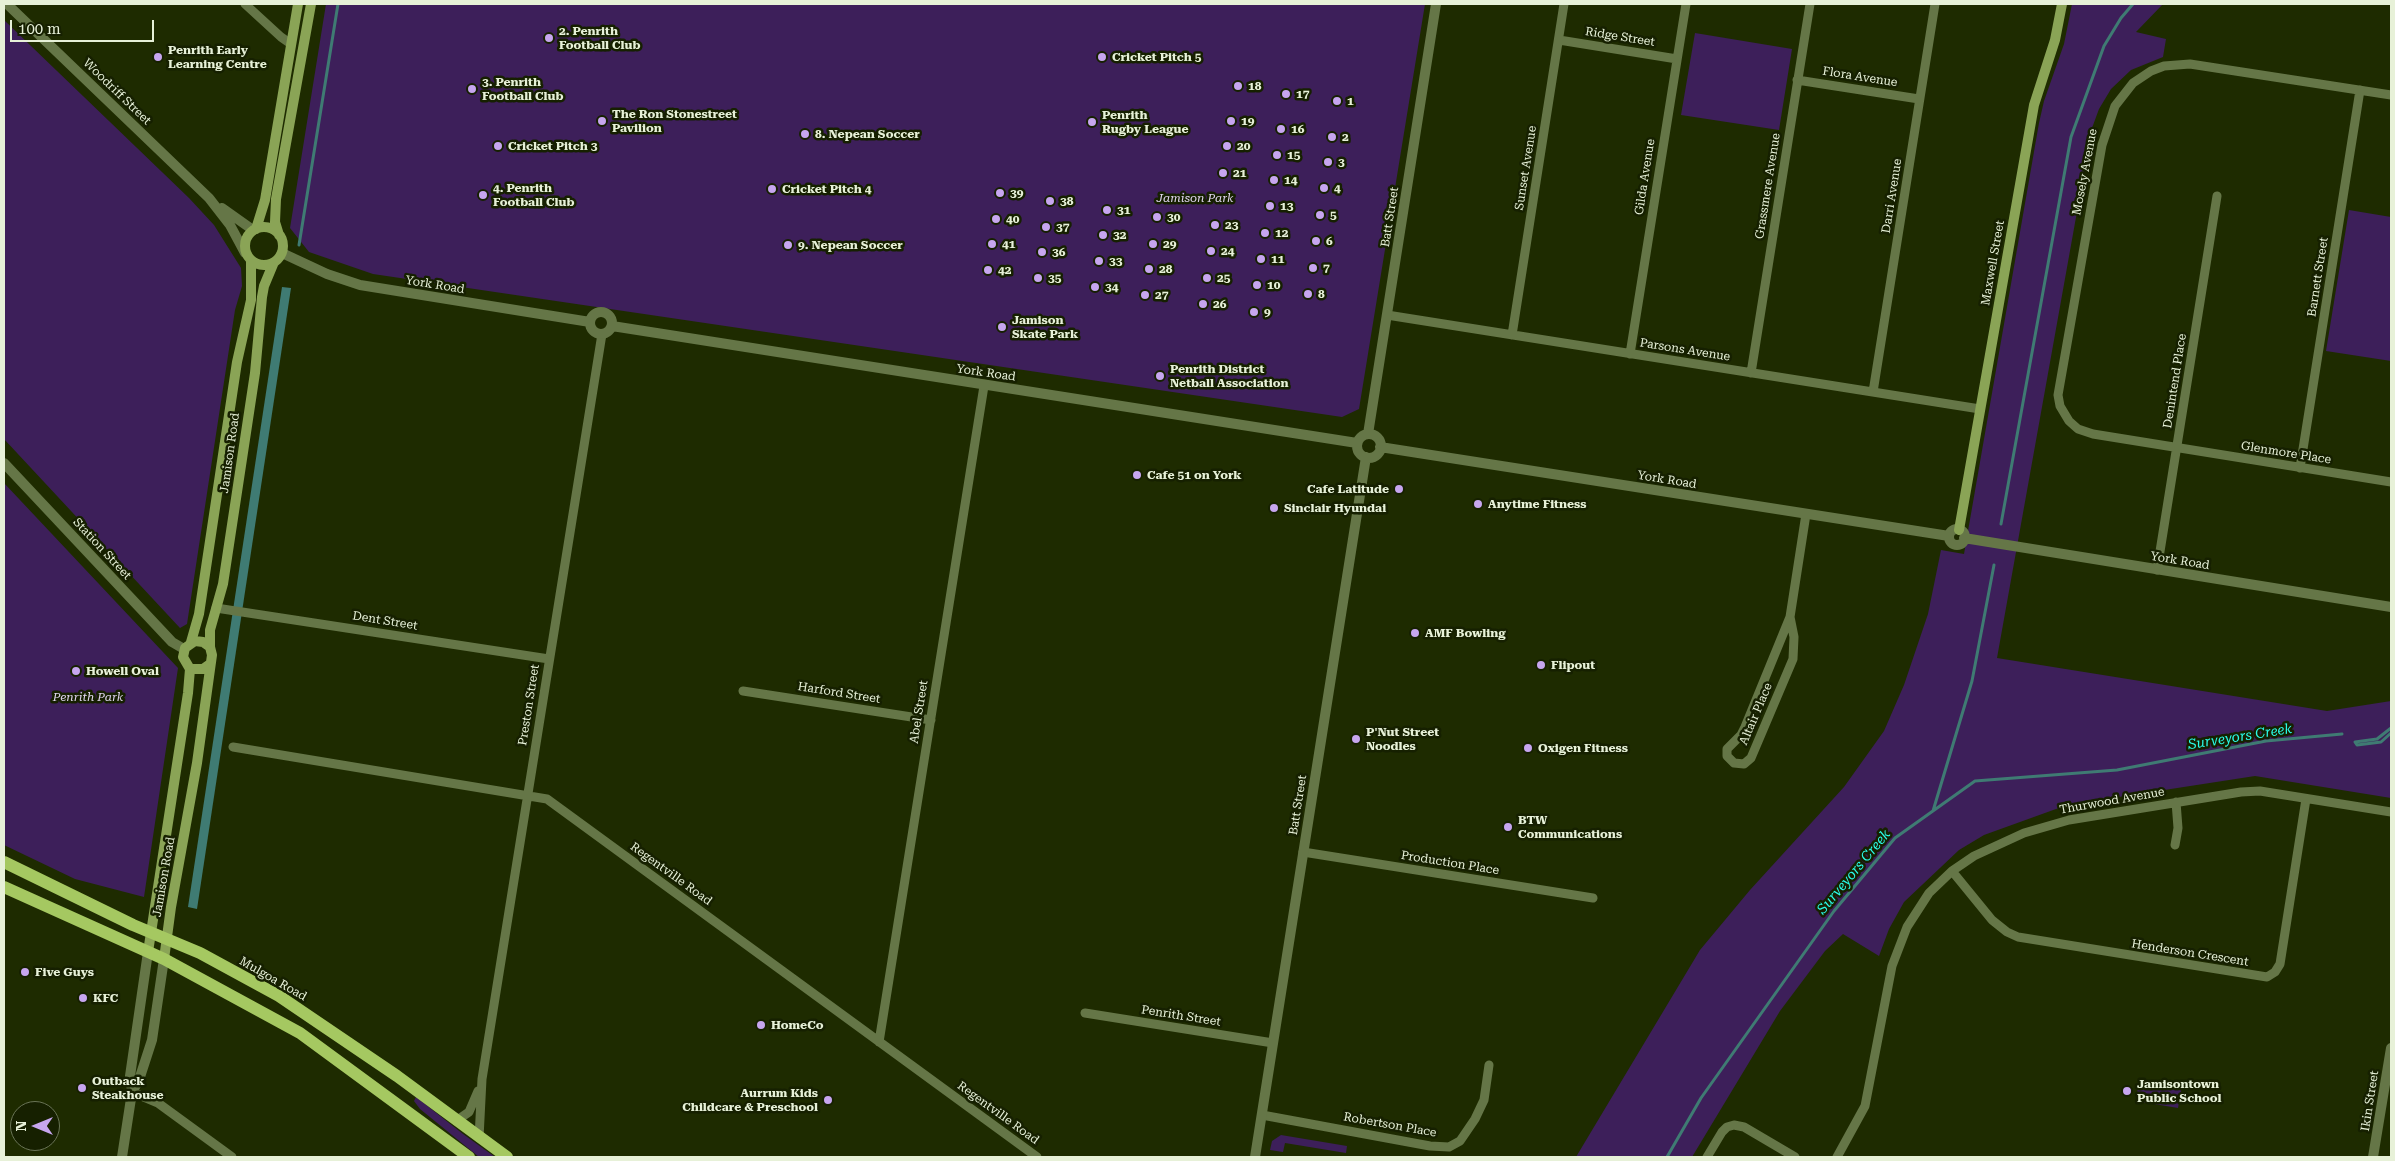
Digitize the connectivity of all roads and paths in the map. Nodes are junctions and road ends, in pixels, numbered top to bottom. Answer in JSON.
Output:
{"nodes":[{"id":1,"x":7,"y":4,"type":"edge"},
{"id":2,"x":245,"y":4,"type":"edge"},
{"id":3,"x":298,"y":4,"type":"edge"},
{"id":4,"x":312,"y":4,"type":"edge"},
{"id":5,"x":1436,"y":4,"type":"edge"},
{"id":6,"x":1564,"y":4,"type":"edge"},
{"id":7,"x":1686,"y":4,"type":"edge"},
{"id":8,"x":1810,"y":4,"type":"edge"},
{"id":9,"x":1935,"y":4,"type":"edge"},
{"id":10,"x":2062,"y":4,"type":"edge"},
{"id":11,"x":1558,"y":40,"type":"junction"},
{"id":12,"x":291,"y":44,"type":"junction"},
{"id":13,"x":1677,"y":59,"type":"junction"},
{"id":14,"x":1798,"y":80,"type":"junction"},
{"id":15,"x":2360,"y":90,"type":"junction"},
{"id":16,"x":2391,"y":95,"type":"edge"},
{"id":17,"x":1920,"y":99,"type":"junction"},
{"id":18,"x":2217,"y":196,"type":"dead end"},
{"id":19,"x":209,"y":198,"type":"junction"},
{"id":20,"x":254,"y":230,"type":"junction"},
{"id":21,"x":279,"y":235,"type":"junction"},
{"id":22,"x":282,"y":253,"type":"junction"},
{"id":23,"x":248,"y":256,"type":"junction"},
{"id":24,"x":274,"y":262,"type":"junction"},
{"id":25,"x":1387,"y":315,"type":"junction"},
{"id":26,"x":590,"y":322,"type":"junction"},
{"id":27,"x":612,"y":326,"type":"junction"},
{"id":28,"x":602,"y":334,"type":"junction"},
{"id":29,"x":1512,"y":335,"type":"junction"},
{"id":30,"x":1630,"y":354,"type":"junction"},
{"id":31,"x":1751,"y":373,"type":"junction"},
{"id":32,"x":984,"y":386,"type":"junction"},
{"id":33,"x":1873,"y":392,"type":"junction"},
{"id":34,"x":1980,"y":408,"type":"junction"},
{"id":35,"x":1368,"y":434,"type":"junction"},
{"id":36,"x":1357,"y":443,"type":"junction"},
{"id":37,"x":1380,"y":447,"type":"junction"},
{"id":38,"x":2177,"y":448,"type":"junction"},
{"id":39,"x":1366,"y":457,"type":"junction"},
{"id":40,"x":4,"y":463,"type":"edge"},
{"id":41,"x":2300,"y":468,"type":"junction"},
{"id":42,"x":2391,"y":482,"type":"edge"},
{"id":43,"x":1806,"y":514,"type":"junction"},
{"id":44,"x":1962,"y":534,"type":"junction"},
{"id":45,"x":2158,"y":570,"type":"junction"},
{"id":46,"x":2391,"y":607,"type":"edge"},
{"id":47,"x":216,"y":608,"type":"junction"},
{"id":48,"x":1790,"y":617,"type":"junction"},
{"id":49,"x":188,"y":646,"type":"junction"},
{"id":50,"x":210,"y":647,"type":"junction"},
{"id":51,"x":549,"y":658,"type":"junction"},
{"id":52,"x":210,"y":664,"type":"junction"},
{"id":53,"x":190,"y":669,"type":"junction"},
{"id":54,"x":743,"y":690,"type":"dead end"},
{"id":55,"x":930,"y":720,"type":"junction"},
{"id":56,"x":233,"y":747,"type":"dead end"},
{"id":57,"x":528,"y":794,"type":"junction"},
{"id":58,"x":2306,"y":799,"type":"junction"},
{"id":59,"x":2176,"y":802,"type":"junction"},
{"id":60,"x":2391,"y":812,"type":"edge"},
{"id":61,"x":2175,"y":845,"type":"dead end"},
{"id":62,"x":1303,"y":852,"type":"junction"},
{"id":63,"x":4,"y":862,"type":"edge"},
{"id":64,"x":1952,"y":871,"type":"junction"},
{"id":65,"x":4,"y":887,"type":"edge"},
{"id":66,"x":1592,"y":898,"type":"dead end"},
{"id":67,"x":150,"y":932,"type":"junction"},
{"id":68,"x":166,"y":939,"type":"junction"},
{"id":69,"x":148,"y":952,"type":"junction"},
{"id":70,"x":164,"y":959,"type":"junction"},
{"id":71,"x":1085,"y":1013,"type":"dead end"},
{"id":72,"x":879,"y":1042,"type":"junction"},
{"id":73,"x":1273,"y":1042,"type":"junction"},
{"id":74,"x":2391,"y":1048,"type":"edge"},
{"id":75,"x":1489,"y":1065,"type":"dead end"},
{"id":76,"x":482,"y":1079,"type":"junction"},
{"id":77,"x":2388,"y":1086,"type":"edge"},
{"id":78,"x":132,"y":1092,"type":"junction"},
{"id":79,"x":1262,"y":1115,"type":"junction"},
{"id":80,"x":456,"y":1121,"type":"junction"},
{"id":81,"x":479,"y":1138,"type":"junction"},
{"id":82,"x":122,"y":1157,"type":"edge"},
{"id":83,"x":232,"y":1157,"type":"edge"},
{"id":84,"x":469,"y":1157,"type":"edge"},
{"id":85,"x":507,"y":1157,"type":"edge"},
{"id":86,"x":1037,"y":1157,"type":"edge"},
{"id":87,"x":1255,"y":1157,"type":"edge"},
{"id":88,"x":1706,"y":1157,"type":"edge"},
{"id":89,"x":1794,"y":1157,"type":"edge"},
{"id":90,"x":1837,"y":1157,"type":"edge"},
{"id":91,"x":2374,"y":1157,"type":"edge"}],
"edges":[{"from":1,"to":19,"type":"street","name":"Woodriff Street"},
{"from":2,"to":12,"type":"street"},
{"from":3,"to":12,"type":"main road"},
{"from":4,"to":21,"type":"main road"},
{"from":5,"to":25,"type":"street","name":"Batt Street"},
{"from":6,"to":11,"type":"street","name":"Sunset Avenue"},
{"from":7,"to":13,"type":"street","name":"Gilda Avenue"},
{"from":8,"to":14,"type":"street","name":"Grassmere Avenue"},
{"from":9,"to":17,"type":"street","name":"Darri Avenue"},
{"from":10,"to":34,"type":"main road","name":"Maxwell Street"},
{"from":11,"to":13,"type":"street","name":"Ridge Street"},
{"from":11,"to":29,"type":"street","name":"Sunset Avenue"},
{"from":12,"to":20,"type":"main road"},
{"from":13,"to":30,"type":"street","name":"Gilda Avenue"},
{"from":14,"to":17,"type":"street","name":"Flora Avenue"},
{"from":14,"to":31,"type":"street","name":"Grassmere Avenue"},
{"from":15,"to":16,"type":"street","name":"Mosely Avenue"},
{"from":15,"to":38,"type":"street","name":"Mosely Avenue"},
{"from":15,"to":41,"type":"street","name":"Barnett Street"},
{"from":17,"to":33,"type":"street","name":"Darri Avenue"},
{"from":18,"to":38,"type":"street","name":"Denintend Place"},
{"from":19,"to":20,"type":"street","name":"Woodriff Street"},
{"from":19,"to":23,"type":"street","name":"Woodriff Street"},
{"from":20,"to":21,"type":"main road"},
{"from":20,"to":23,"type":"main road"},
{"from":21,"to":22,"type":"main road"},
{"from":22,"to":24,"type":"main road"},
{"from":22,"to":26,"type":"street","name":"York Road"},
{"from":23,"to":24,"type":"main road"},
{"from":23,"to":49,"type":"main road","name":"Jamison Road"},
{"from":24,"to":47,"type":"main road","name":"Jamison Road"},
{"from":25,"to":29,"type":"street","name":"Parsons Avenue"},
{"from":25,"to":35,"type":"street","name":"Batt Street"},
{"from":26,"to":27,"type":"street","name":"York Road"},
{"from":26,"to":28,"type":"street"},
{"from":27,"to":28,"type":"street"},
{"from":27,"to":32,"type":"street","name":"York Road"},
{"from":28,"to":51,"type":"street","name":"Preston Street"},
{"from":29,"to":30,"type":"street","name":"Parsons Avenue"},
{"from":30,"to":31,"type":"street","name":"Parsons Avenue"},
{"from":31,"to":33,"type":"street","name":"Parsons Avenue"},
{"from":32,"to":36,"type":"street","name":"York Road"},
{"from":32,"to":55,"type":"street","name":"Abel Street"},
{"from":33,"to":34,"type":"street","name":"Parsons Avenue"},
{"from":34,"to":44,"type":"main road","name":"Maxwell Street"},
{"from":35,"to":36,"type":"street"},
{"from":35,"to":37,"type":"street"},
{"from":36,"to":39,"type":"street"},
{"from":37,"to":39,"type":"street"},
{"from":37,"to":43,"type":"street","name":"York Road"},
{"from":38,"to":41,"type":"street","name":"Glenmore Place"},
{"from":38,"to":45,"type":"street","name":"Denintend Place"},
{"from":39,"to":62,"type":"street","name":"Batt Street"},
{"from":40,"to":49,"type":"street","name":"Station Street"},
{"from":41,"to":42,"type":"street","name":"Glenmore Place"},
{"from":43,"to":44,"type":"street","name":"York Road"},
{"from":43,"to":48,"type":"street","name":"Altair Place"},
{"from":44,"to":45,"type":"street","name":"York Road"},
{"from":45,"to":46,"type":"street","name":"York Road"},
{"from":47,"to":50,"type":"main road","name":"Jamison Road"},
{"from":47,"to":51,"type":"street","name":"Dent Street"},
{"from":48,"to":48,"type":"street","name":"Altair Place"},
{"from":49,"to":50,"type":"main road"},
{"from":49,"to":53,"type":"main road"},
{"from":50,"to":52,"type":"main road"},
{"from":51,"to":57,"type":"street","name":"Preston Street"},
{"from":52,"to":53,"type":"main road"},
{"from":52,"to":68,"type":"main road","name":"Jamison Road"},
{"from":53,"to":67,"type":"main road","name":"Jamison Road"},
{"from":54,"to":55,"type":"street","name":"Harford Street"},
{"from":55,"to":72,"type":"street","name":"Abel Street"},
{"from":56,"to":57,"type":"street","name":"Regentville Road"},
{"from":57,"to":72,"type":"street","name":"Regentville Road"},
{"from":57,"to":76,"type":"street","name":"Preston Street"},
{"from":58,"to":59,"type":"street","name":"Thurwood Avenue"},
{"from":58,"to":60,"type":"street","name":"Thurwood Avenue"},
{"from":58,"to":64,"type":"street","name":"Henderson Crescent"},
{"from":59,"to":61,"type":"street"},
{"from":59,"to":64,"type":"street","name":"Thurwood Avenue"},
{"from":62,"to":66,"type":"street","name":"Production Place"},
{"from":62,"to":73,"type":"street","name":"Batt Street"},
{"from":63,"to":67,"type":"main road","name":"Mulgoa Road"},
{"from":64,"to":90,"type":"street","name":"Thurwood Avenue"},
{"from":65,"to":69,"type":"main road"},
{"from":67,"to":68,"type":"main road","name":"Mulgoa Road"},
{"from":67,"to":69,"type":"main road","name":"Jamison Road"},
{"from":68,"to":70,"type":"main road","name":"Jamison Road"},
{"from":68,"to":80,"type":"main road","name":"Mulgoa Road"},
{"from":69,"to":70,"type":"main road"},
{"from":69,"to":78,"type":"street","name":"Jamison Road"},
{"from":70,"to":78,"type":"street","name":"Jamison Road"},
{"from":70,"to":84,"type":"main road"},
{"from":71,"to":73,"type":"street","name":"Penrith Street"},
{"from":72,"to":86,"type":"street","name":"Regentville Road"},
{"from":73,"to":79,"type":"street","name":"Batt Street"},
{"from":74,"to":77,"type":"street","name":"Ikin Street"},
{"from":75,"to":79,"type":"street","name":"Robertson Place"},
{"from":76,"to":80,"type":"street","name":"Preston Street"},
{"from":76,"to":81,"type":"street","name":"Preston Street"},
{"from":77,"to":91,"type":"street","name":"Ikin Street"},
{"from":78,"to":82,"type":"street","name":"Jamison Road"},
{"from":78,"to":83,"type":"street"},
{"from":79,"to":87,"type":"street","name":"Batt Street"},
{"from":80,"to":81,"type":"main road","name":"Mulgoa Road"},
{"from":81,"to":85,"type":"main road","name":"Mulgoa Road"},
{"from":88,"to":89,"type":"street"}]}
